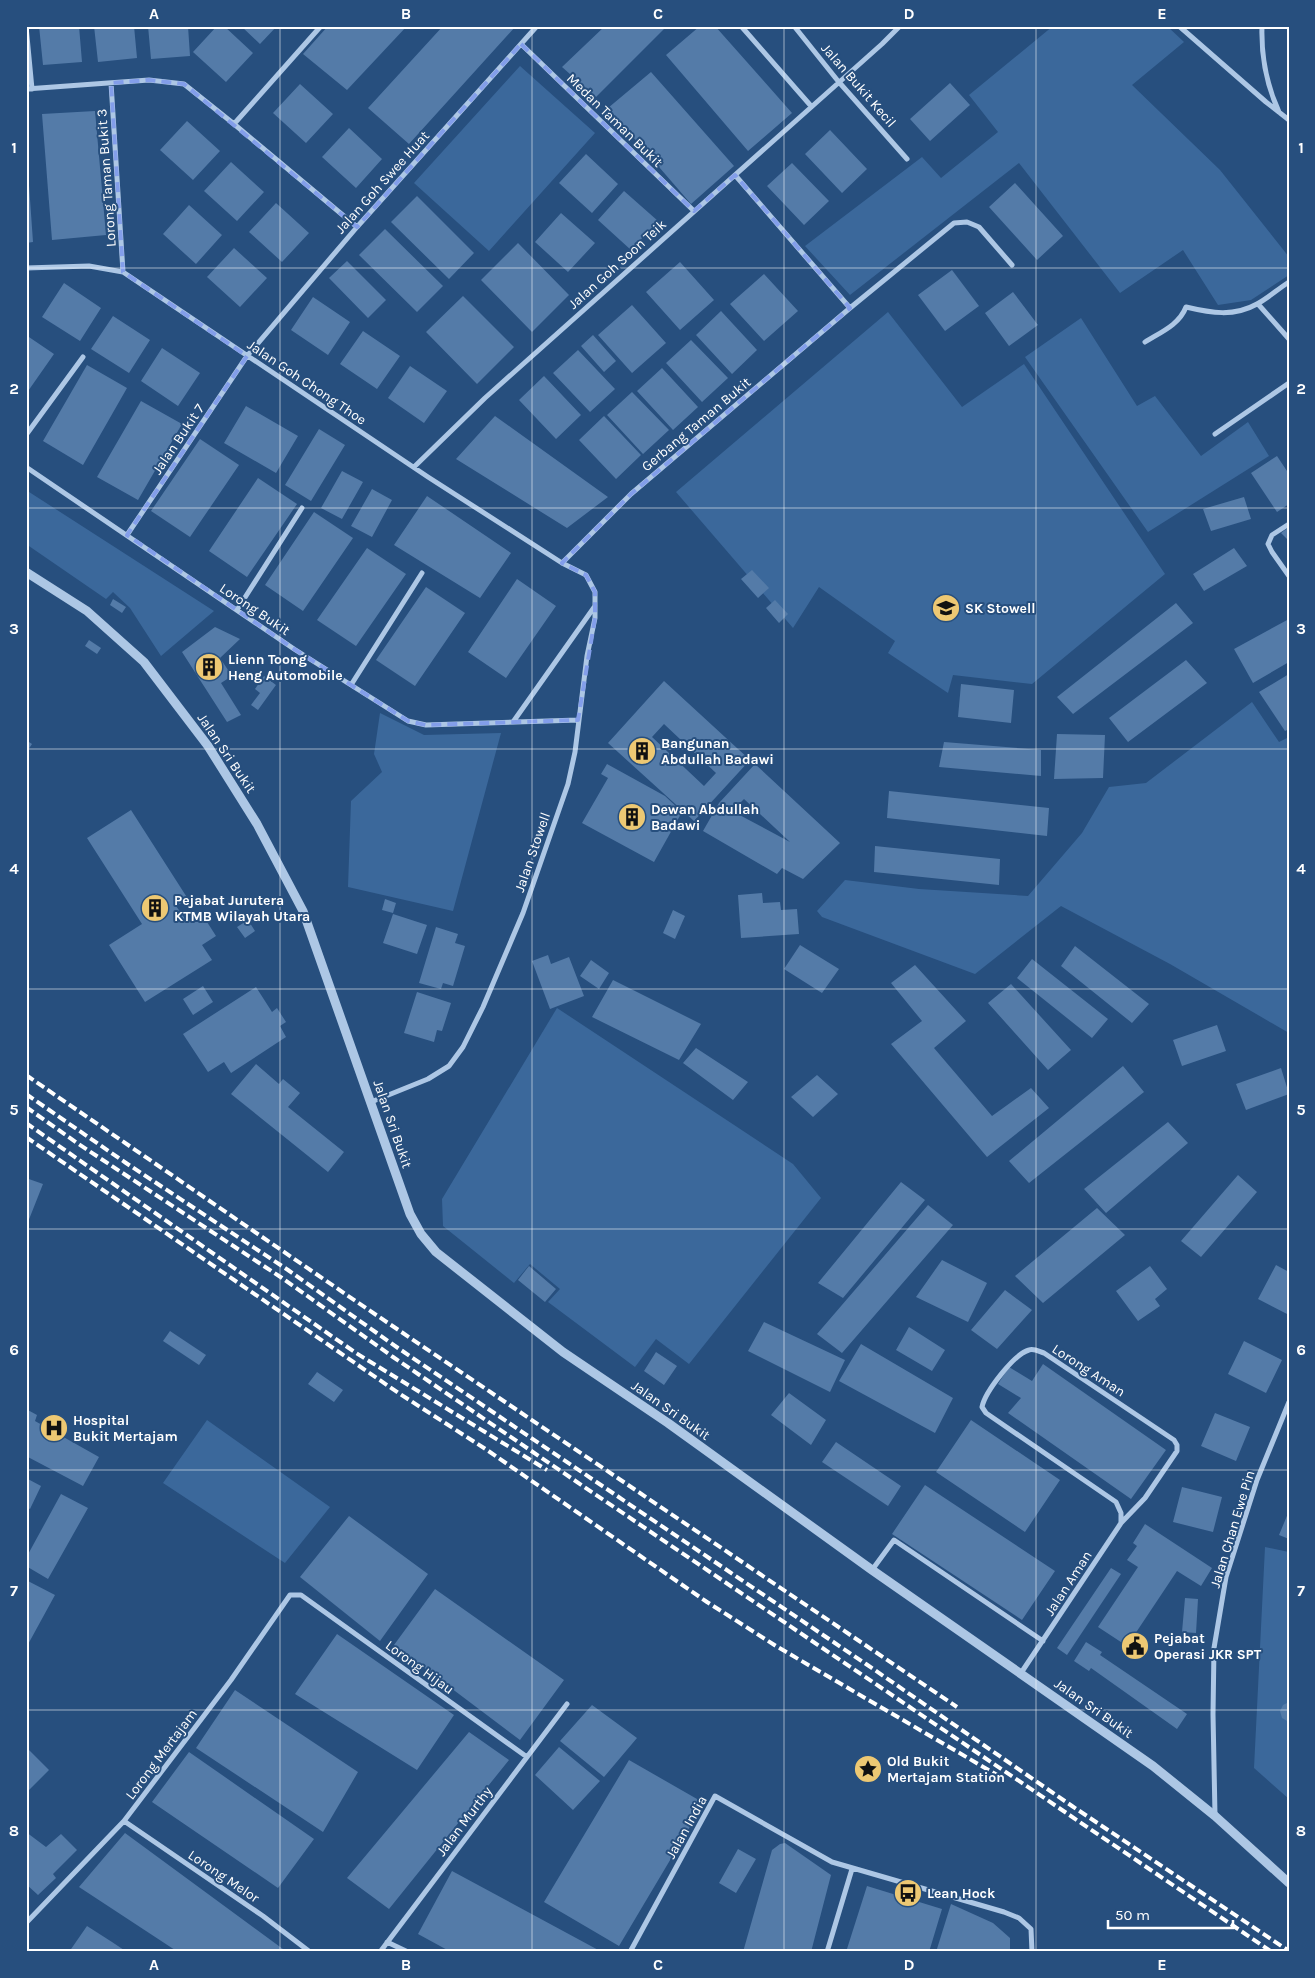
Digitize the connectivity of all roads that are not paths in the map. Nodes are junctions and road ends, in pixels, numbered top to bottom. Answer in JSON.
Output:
{"nodes":[{"id":1,"x":26,"y":26,"type":"edge"},
{"id":2,"x":321,"y":26,"type":"edge"},
{"id":3,"x":537,"y":26,"type":"edge"},
{"id":4,"x":741,"y":26,"type":"edge"},
{"id":5,"x":794,"y":26,"type":"edge"},
{"id":6,"x":900,"y":26,"type":"edge"},
{"id":7,"x":1179,"y":26,"type":"edge"},
{"id":8,"x":1262,"y":26,"type":"edge"},
{"id":9,"x":521,"y":44,"type":"junction"},
{"id":10,"x":838,"y":81,"type":"junction"},
{"id":11,"x":111,"y":83,"type":"junction"},
{"id":12,"x":29,"y":89,"type":"edge"},
{"id":13,"x":811,"y":106,"type":"junction"},
{"id":14,"x":1279,"y":112,"type":"junction"},
{"id":15,"x":1289,"y":120,"type":"edge"},
{"id":16,"x":234,"y":124,"type":"junction"},
{"id":17,"x":907,"y":159,"type":"dead end"},
{"id":18,"x":735,"y":175,"type":"junction"},
{"id":19,"x":694,"y":211,"type":"junction"},
{"id":20,"x":356,"y":227,"type":"junction"},
{"id":21,"x":1012,"y":266,"type":"dead end"},
{"id":22,"x":26,"y":268,"type":"edge"},
{"id":23,"x":124,"y":272,"type":"junction"},
{"id":24,"x":1289,"y":282,"type":"edge"},
{"id":25,"x":1258,"y":304,"type":"junction"},
{"id":26,"x":850,"y":308,"type":"junction"},
{"id":27,"x":1289,"y":338,"type":"edge"},
{"id":28,"x":1145,"y":342,"type":"dead end"},
{"id":29,"x":247,"y":356,"type":"junction"},
{"id":30,"x":83,"y":357,"type":"dead end"},
{"id":31,"x":1289,"y":383,"type":"edge"},
{"id":32,"x":1215,"y":434,"type":"dead end"},
{"id":33,"x":26,"y":435,"type":"edge"},
{"id":34,"x":26,"y":467,"type":"edge"},
{"id":35,"x":414,"y":467,"type":"junction"},
{"id":36,"x":302,"y":508,"type":"dead end"},
{"id":37,"x":1289,"y":524,"type":"edge"},
{"id":38,"x":127,"y":535,"type":"junction"},
{"id":39,"x":562,"y":563,"type":"junction"},
{"id":40,"x":26,"y":572,"type":"edge"},
{"id":41,"x":422,"y":573,"type":"dead end"},
{"id":42,"x":1289,"y":576,"type":"edge"},
{"id":43,"x":595,"y":606,"type":"junction"},
{"id":44,"x":237,"y":610,"type":"junction"},
{"id":45,"x":351,"y":685,"type":"junction"},
{"id":46,"x":578,"y":720,"type":"junction"},
{"id":47,"x":513,"y":722,"type":"junction"},
{"id":48,"x":371,"y":1102,"type":"junction"},
{"id":49,"x":1289,"y":1402,"type":"edge"},
{"id":50,"x":1121,"y":1523,"type":"junction"},
{"id":51,"x":872,"y":1570,"type":"junction"},
{"id":52,"x":301,"y":1595,"type":"joint"},
{"id":53,"x":1043,"y":1641,"type":"junction"},
{"id":54,"x":1021,"y":1673,"type":"junction"},
{"id":55,"x":567,"y":1704,"type":"dead end"},
{"id":56,"x":527,"y":1757,"type":"junction"},
{"id":57,"x":1215,"y":1816,"type":"junction"},
{"id":58,"x":124,"y":1821,"type":"junction"},
{"id":59,"x":852,"y":1869,"type":"junction"},
{"id":60,"x":1289,"y":1883,"type":"edge"},
{"id":61,"x":26,"y":1923,"type":"edge"},
{"id":62,"x":387,"y":1942,"type":"junction"},
{"id":63,"x":310,"y":1952,"type":"edge"},
{"id":64,"x":380,"y":1952,"type":"edge"},
{"id":65,"x":408,"y":1952,"type":"edge"},
{"id":66,"x":630,"y":1952,"type":"edge"},
{"id":67,"x":827,"y":1952,"type":"edge"},
{"id":68,"x":1032,"y":1952,"type":"edge"}],
"edges":[{"from":1,"to":12,"type":"street"},
{"from":2,"to":16,"type":"street"},
{"from":3,"to":9,"type":"street","name":"Jalan Goh Swee Huat"},
{"from":4,"to":13,"type":"street"},
{"from":5,"to":10,"type":"street","name":"Jalan Bukit Kecil"},
{"from":6,"to":10,"type":"street","name":"Jalan Goh Soon Teik"},
{"from":7,"to":14,"type":"street"},
{"from":8,"to":14,"type":"street"},
{"from":9,"to":19,"type":"street","name":"Medan Taman Bukit"},
{"from":9,"to":20,"type":"street","name":"Jalan Goh Swee Huat"},
{"from":10,"to":13,"type":"street","name":"Jalan Goh Soon Teik"},
{"from":10,"to":17,"type":"street","name":"Jalan Bukit Kecil"},
{"from":11,"to":12,"type":"street"},
{"from":11,"to":16,"type":"street"},
{"from":11,"to":23,"type":"street","name":"Lorong Taman Bukit 3"},
{"from":13,"to":18,"type":"street","name":"Jalan Goh Soon Teik"},
{"from":14,"to":15,"type":"street"},
{"from":16,"to":20,"type":"street"},
{"from":18,"to":19,"type":"street","name":"Jalan Goh Soon Teik"},
{"from":18,"to":26,"type":"street"},
{"from":19,"to":35,"type":"street","name":"Jalan Goh Soon Teik"},
{"from":20,"to":29,"type":"street","name":"Jalan Goh Swee Huat"},
{"from":21,"to":26,"type":"street","name":"Gerbang Taman Bukit"},
{"from":22,"to":23,"type":"street","name":"Jalan Goh Chong Thoe"},
{"from":23,"to":29,"type":"street","name":"Jalan Goh Chong Thoe"},
{"from":24,"to":25,"type":"street"},
{"from":25,"to":27,"type":"street"},
{"from":25,"to":28,"type":"street"},
{"from":26,"to":39,"type":"street","name":"Gerbang Taman Bukit"},
{"from":29,"to":35,"type":"street","name":"Jalan Goh Chong Thoe"},
{"from":29,"to":38,"type":"street","name":"Jalan Bukit 7"},
{"from":30,"to":33,"type":"street"},
{"from":31,"to":32,"type":"street"},
{"from":34,"to":38,"type":"street","name":"Lorong Bukit"},
{"from":35,"to":39,"type":"street","name":"Jalan Goh Chong Thoe"},
{"from":36,"to":44,"type":"street"},
{"from":37,"to":42,"type":"street"},
{"from":38,"to":44,"type":"street","name":"Lorong Bukit"},
{"from":39,"to":43,"type":"street","name":"Jalan Stowell"},
{"from":40,"to":48,"type":"street","name":"Jalan Sri Bukit"},
{"from":41,"to":45,"type":"street"},
{"from":43,"to":46,"type":"street","name":"Jalan Stowell"},
{"from":43,"to":47,"type":"street"},
{"from":44,"to":45,"type":"street","name":"Lorong Bukit"},
{"from":45,"to":47,"type":"street","name":"Lorong Bukit"},
{"from":46,"to":47,"type":"street","name":"Lorong Bukit"},
{"from":46,"to":48,"type":"street","name":"Jalan Stowell"},
{"from":48,"to":51,"type":"street","name":"Jalan Sri Bukit"},
{"from":49,"to":57,"type":"street","name":"Jalan Chan Ewe Pin"},
{"from":50,"to":50,"type":"street","name":"Lorong Aman"},
{"from":50,"to":53,"type":"street","name":"Jalan Aman"},
{"from":51,"to":53,"type":"street"},
{"from":51,"to":54,"type":"street","name":"Jalan Sri Bukit"},
{"from":52,"to":56,"type":"street","name":"Lorong Hijau"},
{"from":52,"to":58,"type":"street","name":"Lorong Mertajam"},
{"from":53,"to":54,"type":"street","name":"Jalan Aman"},
{"from":54,"to":57,"type":"street","name":"Jalan Sri Bukit"},
{"from":55,"to":56,"type":"street","name":"Jalan Murthy"},
{"from":56,"to":62,"type":"street","name":"Jalan Murthy"},
{"from":57,"to":60,"type":"street","name":"Jalan Sri Bukit"},
{"from":58,"to":61,"type":"street","name":"Lorong Mertajam"},
{"from":58,"to":63,"type":"street","name":"Lorong Melor"},
{"from":59,"to":66,"type":"street","name":"Jalan India"},
{"from":59,"to":67,"type":"street"},
{"from":59,"to":68,"type":"street"},
{"from":62,"to":64,"type":"street","name":"Jalan Murthy"},
{"from":62,"to":65,"type":"street"}]}
